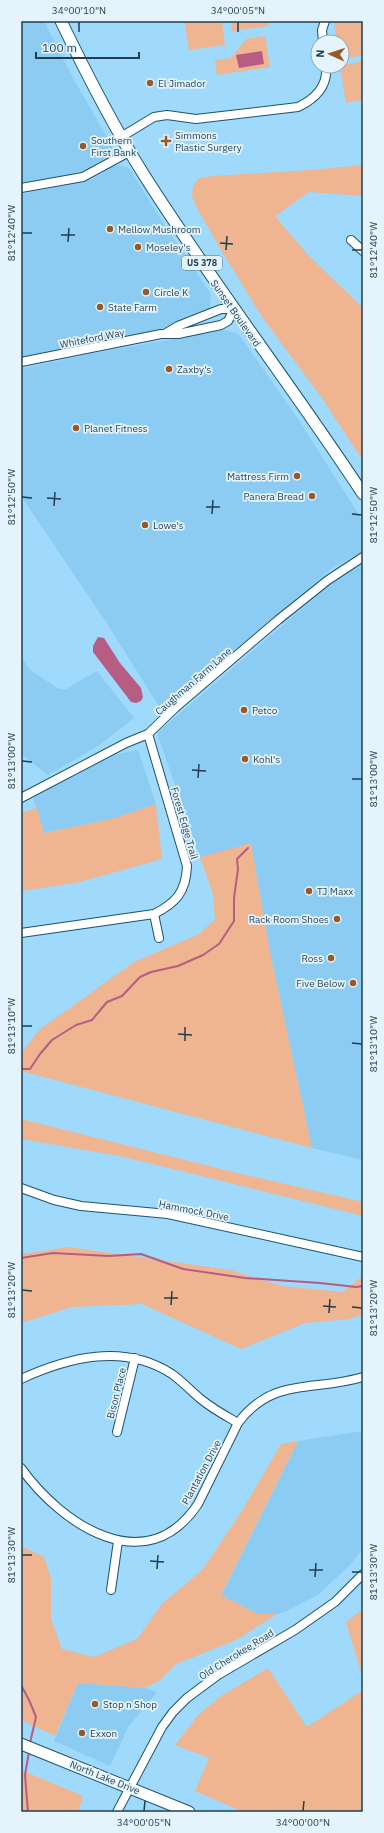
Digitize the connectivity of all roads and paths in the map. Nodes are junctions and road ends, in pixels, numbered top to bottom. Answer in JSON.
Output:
{"nodes":[{"id":1,"x":61,"y":21,"type":"edge"},
{"id":2,"x":325,"y":21,"type":"edge"},
{"id":3,"x":322,"y":34,"type":"edge"},
{"id":4,"x":326,"y":74,"type":"edge"},
{"id":5,"x":121,"y":137,"type":"junction"},
{"id":6,"x":129,"y":152,"type":"junction"},
{"id":7,"x":21,"y":188,"type":"edge"},
{"id":8,"x":350,"y":240,"type":"dead end"},
{"id":9,"x":363,"y":251,"type":"edge"},
{"id":10,"x":234,"y":309,"type":"junction"},
{"id":11,"x":166,"y":333,"type":"junction"},
{"id":12,"x":21,"y":362,"type":"edge"},
{"id":13,"x":363,"y":494,"type":"edge"},
{"id":14,"x":363,"y":557,"type":"edge"},
{"id":15,"x":148,"y":734,"type":"junction"},
{"id":16,"x":21,"y":798,"type":"edge"},
{"id":17,"x":154,"y":914,"type":"junction"},
{"id":18,"x":21,"y":933,"type":"edge"},
{"id":19,"x":158,"y":938,"type":"dead end"},
{"id":20,"x":21,"y":1188,"type":"edge"},
{"id":21,"x":363,"y":1257,"type":"edge"},
{"id":22,"x":135,"y":1358,"type":"junction"},
{"id":23,"x":363,"y":1377,"type":"edge"},
{"id":24,"x":21,"y":1379,"type":"edge"},
{"id":25,"x":238,"y":1423,"type":"junction"},
{"id":26,"x":117,"y":1432,"type":"dead end"},
{"id":27,"x":21,"y":1468,"type":"edge"},
{"id":28,"x":118,"y":1541,"type":"junction"},
{"id":29,"x":363,"y":1574,"type":"edge"},
{"id":30,"x":111,"y":1590,"type":"dead end"},
{"id":31,"x":21,"y":1744,"type":"edge"},
{"id":32,"x":130,"y":1787,"type":"junction"},
{"id":33,"x":117,"y":1812,"type":"edge"},
{"id":34,"x":189,"y":1812,"type":"edge"}],
"edges":[{"from":1,"to":5,"type":"main road","name":"Sunset Boulevard","number":"US 378"},
{"from":2,"to":3,"type":"street"},
{"from":4,"to":5,"type":"street"},
{"from":5,"to":6,"type":"main road","name":"Sunset Boulevard","number":"US 378"},
{"from":6,"to":7,"type":"street"},
{"from":6,"to":10,"type":"main road","name":"Sunset Boulevard","number":"US 378"},
{"from":8,"to":9,"type":"street"},
{"from":10,"to":11,"type":"street","name":"Whiteford Way"},
{"from":10,"to":11,"type":"street","name":"Whiteford Way"},
{"from":10,"to":13,"type":"main road","name":"Sunset Boulevard","number":"US 378"},
{"from":11,"to":12,"type":"street","name":"Whiteford Way"},
{"from":14,"to":15,"type":"street","name":"Caughman Farm Lane"},
{"from":15,"to":16,"type":"street","name":"Caughman Farm Lane"},
{"from":15,"to":17,"type":"street","name":"Forest Edge Trail"},
{"from":17,"to":18,"type":"street","name":"Forest Edge Trail"},
{"from":17,"to":19,"type":"street"},
{"from":20,"to":21,"type":"street","name":"Hammock Drive"},
{"from":22,"to":24,"type":"street"},
{"from":22,"to":25,"type":"street"},
{"from":22,"to":26,"type":"street","name":"Bison Place"},
{"from":23,"to":25,"type":"street","name":"Plantation Drive"},
{"from":25,"to":28,"type":"street","name":"Plantation Drive"},
{"from":27,"to":28,"type":"street","name":"Plantation Drive"},
{"from":28,"to":30,"type":"street"},
{"from":29,"to":32,"type":"street","name":"Old Cherokee Road"},
{"from":31,"to":32,"type":"main road","name":"North Lake Drive"},
{"from":32,"to":33,"type":"street","name":"Old Cherokee Road"},
{"from":32,"to":34,"type":"main road","name":"North Lake Drive"}]}
